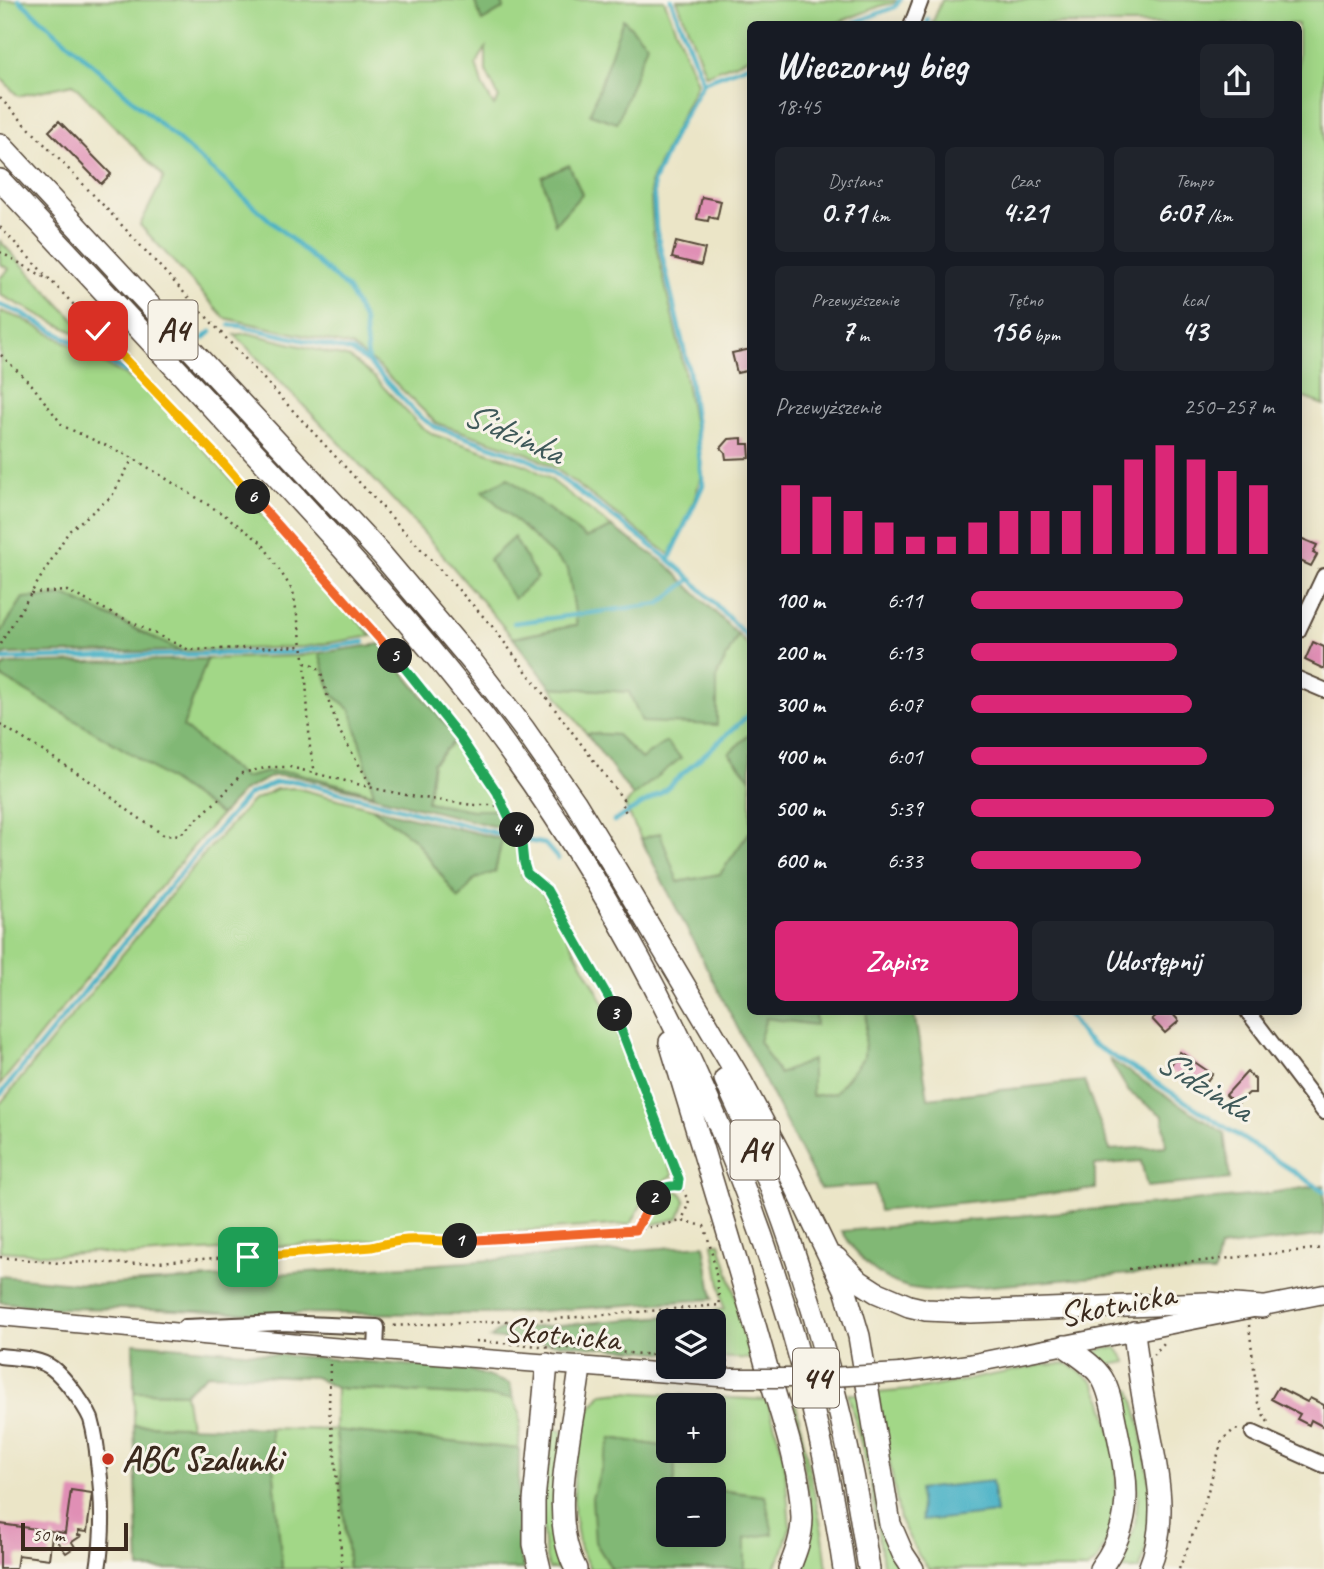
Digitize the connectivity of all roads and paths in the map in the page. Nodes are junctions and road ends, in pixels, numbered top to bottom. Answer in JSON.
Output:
{"nodes":[{"id":1,"x":921,"y":0,"type":"edge"},
{"id":2,"x":913,"y":21,"type":"edge"},
{"id":3,"x":0,"y":98,"type":"edge"},
{"id":4,"x":0,"y":144,"type":"edge"},
{"id":5,"x":0,"y":180,"type":"edge"},
{"id":6,"x":0,"y":227,"type":"edge"},
{"id":7,"x":0,"y":252,"type":"edge"},
{"id":8,"x":49,"y":280,"type":"junction"},
{"id":9,"x":1,"y":355,"type":"edge"},
{"id":10,"x":133,"y":458,"type":"junction"},
{"id":11,"x":1324,"y":576,"type":"edge"},
{"id":12,"x":31,"y":593,"type":"junction"},
{"id":13,"x":1302,"y":623,"type":"edge"},
{"id":14,"x":0,"y":645,"type":"edge"},
{"id":15,"x":302,"y":646,"type":"junction"},
{"id":16,"x":305,"y":663,"type":"junction"},
{"id":17,"x":1302,"y":681,"type":"edge"},
{"id":18,"x":1324,"y":690,"type":"edge"},
{"id":19,"x":0,"y":724,"type":"edge"},
{"id":20,"x":315,"y":773,"type":"junction"},
{"id":21,"x":377,"y":789,"type":"junction"},
{"id":22,"x":626,"y":812,"type":"dead end"},
{"id":23,"x":508,"y":816,"type":"junction"},
{"id":24,"x":664,"y":953,"type":"junction"},
{"id":25,"x":650,"y":977,"type":"junction"},
{"id":26,"x":1250,"y":1015,"type":"edge"},
{"id":27,"x":1324,"y":1112,"type":"edge"},
{"id":28,"x":678,"y":1186,"type":"junction"},
{"id":29,"x":682,"y":1221,"type":"junction"},
{"id":30,"x":636,"y":1230,"type":"junction"},
{"id":31,"x":825,"y":1247,"type":"junction"},
{"id":32,"x":1324,"y":1248,"type":"edge"},
{"id":33,"x":0,"y":1257,"type":"edge"},
{"id":34,"x":1129,"y":1269,"type":"dead end"},
{"id":35,"x":1324,"y":1294,"type":"edge"},
{"id":36,"x":1255,"y":1313,"type":"junction"},
{"id":37,"x":0,"y":1316,"type":"edge"},
{"id":38,"x":377,"y":1327,"type":"junction"},
{"id":39,"x":142,"y":1330,"type":"junction"},
{"id":40,"x":1134,"y":1332,"type":"junction"},
{"id":41,"x":476,"y":1341,"type":"dead end"},
{"id":42,"x":1065,"y":1346,"type":"junction"},
{"id":43,"x":331,"y":1347,"type":"junction"},
{"id":44,"x":376,"y":1350,"type":"junction"},
{"id":45,"x":655,"y":1355,"type":"dead end"},
{"id":46,"x":0,"y":1356,"type":"edge"},
{"id":47,"x":547,"y":1364,"type":"junction"},
{"id":48,"x":580,"y":1367,"type":"junction"},
{"id":49,"x":1271,"y":1426,"type":"dead end"},
{"id":50,"x":1253,"y":1433,"type":"joint"},
{"id":51,"x":1324,"y":1465,"type":"edge"},
{"id":52,"x":98,"y":1569,"type":"edge"},
{"id":53,"x":342,"y":1569,"type":"edge"},
{"id":54,"x":540,"y":1569,"type":"edge"},
{"id":55,"x":576,"y":1569,"type":"edge"},
{"id":56,"x":789,"y":1569,"type":"edge"},
{"id":57,"x":844,"y":1569,"type":"edge"},
{"id":58,"x":869,"y":1569,"type":"edge"},
{"id":59,"x":913,"y":1569,"type":"edge"},
{"id":60,"x":1100,"y":1569,"type":"edge"},
{"id":61,"x":1149,"y":1569,"type":"edge"},
{"id":62,"x":1179,"y":1569,"type":"edge"}],
"edges":[{"from":1,"to":2,"type":"street"},
{"from":3,"to":22,"type":"path"},
{"from":4,"to":24,"type":"highway","number":"A4"},
{"from":5,"to":25,"type":"highway","number":"A4"},
{"from":6,"to":8,"type":"path"},
{"from":7,"to":8,"type":"path"},
{"from":8,"to":23,"type":"path"},
{"from":9,"to":10,"type":"path"},
{"from":10,"to":12,"type":"path"},
{"from":10,"to":15,"type":"path"},
{"from":11,"to":13,"type":"street"},
{"from":12,"to":14,"type":"path"},
{"from":12,"to":15,"type":"path"},
{"from":15,"to":16,"type":"path"},
{"from":16,"to":20,"type":"path"},
{"from":16,"to":21,"type":"path"},
{"from":17,"to":18,"type":"street"},
{"from":19,"to":20,"type":"path"},
{"from":20,"to":21,"type":"path"},
{"from":21,"to":23,"type":"path"},
{"from":23,"to":28,"type":"path"},
{"from":24,"to":31,"type":"highway"},
{"from":24,"to":58,"type":"highway","number":"A4"},
{"from":25,"to":56,"type":"highway"},
{"from":25,"to":57,"type":"highway","number":"A4"},
{"from":26,"to":27,"type":"street"},
{"from":28,"to":29,"type":"path"},
{"from":28,"to":30,"type":"path"},
{"from":29,"to":30,"type":"path"},
{"from":29,"to":38,"type":"path"},
{"from":30,"to":33,"type":"path"},
{"from":31,"to":36,"type":"highway"},
{"from":31,"to":59,"type":"highway"},
{"from":32,"to":34,"type":"path"},
{"from":35,"to":36,"type":"main road","name":"Skotnicka","number":"44"},
{"from":36,"to":40,"type":"main road","name":"Skotnicka","number":"44"},
{"from":36,"to":49,"type":"path"},
{"from":37,"to":39,"type":"main road","name":"Skotnicka"},
{"from":38,"to":39,"type":"street"},
{"from":38,"to":44,"type":"street"},
{"from":39,"to":43,"type":"main road","name":"Skotnicka"},
{"from":40,"to":42,"type":"main road","name":"Skotnicka","number":"44"},
{"from":40,"to":61,"type":"highway"},
{"from":41,"to":45,"type":"path"},
{"from":42,"to":48,"type":"main road","name":"Skotnicka","number":"44","bridge":true},
{"from":42,"to":60,"type":"highway"},
{"from":43,"to":44,"type":"main road","name":"Skotnicka"},
{"from":43,"to":53,"type":"path"},
{"from":44,"to":47,"type":"main road","name":"Skotnicka"},
{"from":46,"to":52,"type":"street"},
{"from":47,"to":48,"type":"main road","name":"Skotnicka","number":"44"},
{"from":47,"to":54,"type":"highway"},
{"from":48,"to":55,"type":"highway"},
{"from":50,"to":51,"type":"street"},
{"from":50,"to":62,"type":"path"}]}
